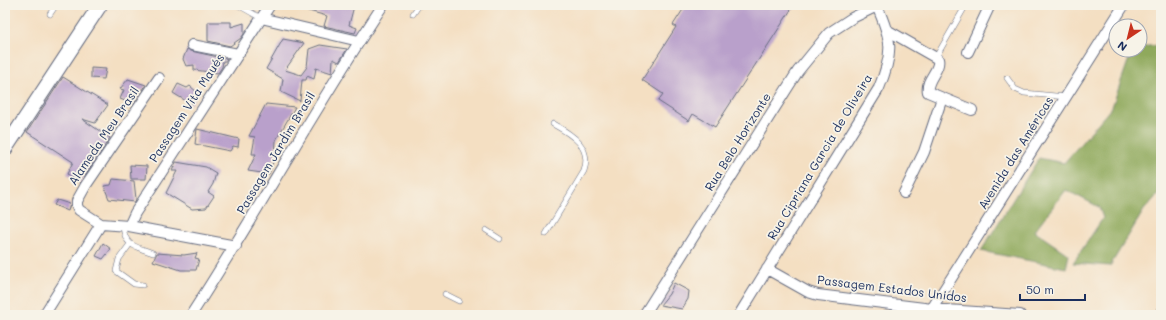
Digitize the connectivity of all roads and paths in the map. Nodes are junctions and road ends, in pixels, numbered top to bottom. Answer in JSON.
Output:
{"nodes":[{"id":1,"x":56,"y":5,"type":"edge"},
{"id":2,"x":100,"y":5,"type":"edge"},
{"id":3,"x":238,"y":5,"type":"edge"},
{"id":4,"x":270,"y":5,"type":"edge"},
{"id":5,"x":383,"y":5,"type":"edge"},
{"id":6,"x":419,"y":5,"type":"edge"},
{"id":7,"x":877,"y":5,"type":"edge"},
{"id":8,"x":966,"y":5,"type":"edge"},
{"id":9,"x":990,"y":5,"type":"edge"},
{"id":10,"x":1124,"y":5,"type":"edge"},
{"id":11,"x":50,"y":14,"type":"dead end"},
{"id":12,"x":413,"y":14,"type":"dead end"},
{"id":13,"x":261,"y":18,"type":"junction"},
{"id":14,"x":887,"y":30,"type":"junction"},
{"id":15,"x":359,"y":40,"type":"junction"},
{"id":16,"x":192,"y":45,"type":"dead end"},
{"id":17,"x":968,"y":52,"type":"dead end"},
{"id":18,"x":238,"y":54,"type":"junction"},
{"id":19,"x":936,"y":57,"type":"junction"},
{"id":20,"x":159,"y":78,"type":"dead end"},
{"id":21,"x":1007,"y":78,"type":"dead end"},
{"id":22,"x":1067,"y":97,"type":"junction"},
{"id":23,"x":942,"y":98,"type":"junction"},
{"id":24,"x":972,"y":110,"type":"dead end"},
{"id":25,"x":554,"y":124,"type":"dead end"},
{"id":26,"x":5,"y":149,"type":"edge"},
{"id":27,"x":904,"y":193,"type":"dead end"},
{"id":28,"x":101,"y":224,"type":"junction"},
{"id":29,"x":126,"y":226,"type":"junction"},
{"id":30,"x":486,"y":230,"type":"dead end"},
{"id":31,"x":546,"y":234,"type":"dead end"},
{"id":32,"x":500,"y":239,"type":"dead end"},
{"id":33,"x":130,"y":244,"type":"junction"},
{"id":34,"x":236,"y":246,"type":"junction"},
{"id":35,"x":153,"y":253,"type":"dead end"},
{"id":36,"x":767,"y":269,"type":"junction"},
{"id":37,"x":143,"y":285,"type":"dead end"},
{"id":38,"x":445,"y":294,"type":"dead end"},
{"id":39,"x":459,"y":301,"type":"dead end"},
{"id":40,"x":930,"y":312,"type":"edge"},
{"id":41,"x":44,"y":315,"type":"edge"},
{"id":42,"x":192,"y":315,"type":"edge"},
{"id":43,"x":644,"y":315,"type":"edge"},
{"id":44,"x":739,"y":315,"type":"edge"},
{"id":45,"x":1020,"y":315,"type":"edge"}],
"edges":[{"from":1,"to":11,"type":"lane"},
{"from":2,"to":26,"type":"street"},
{"from":3,"to":13,"type":"lane"},
{"from":4,"to":13,"type":"street","name":"Passagem Vita Maués"},
{"from":5,"to":15,"type":"street","name":"Passagem Jardim Brasil"},
{"from":6,"to":12,"type":"lane"},
{"from":7,"to":14,"type":"street","name":"Rua Cipriana Garcia de Oliveira"},
{"from":7,"to":43,"type":"street","name":"Rua Belo Horizonte"},
{"from":8,"to":19,"type":"lane"},
{"from":9,"to":17,"type":"street"},
{"from":10,"to":22,"type":"street","name":"Avenida das Américas"},
{"from":13,"to":15,"type":"street"},
{"from":13,"to":18,"type":"street","name":"Passagem Vita Maués"},
{"from":14,"to":19,"type":"street"},
{"from":14,"to":36,"type":"street","name":"Rua Cipriana Garcia de Oliveira"},
{"from":15,"to":34,"type":"street","name":"Passagem Jardim Brasil"},
{"from":16,"to":18,"type":"street"},
{"from":18,"to":29,"type":"street","name":"Passagem Vita Maués"},
{"from":19,"to":23,"type":"street"},
{"from":20,"to":28,"type":"street","name":"Alameda Meu Brasil"},
{"from":21,"to":22,"type":"lane"},
{"from":22,"to":40,"type":"street","name":"Avenida das Américas"},
{"from":23,"to":24,"type":"street"},
{"from":23,"to":27,"type":"street"},
{"from":25,"to":31,"type":"lane"},
{"from":28,"to":29,"type":"street"},
{"from":28,"to":41,"type":"street"},
{"from":29,"to":33,"type":"lane"},
{"from":29,"to":34,"type":"street"},
{"from":30,"to":32,"type":"lane"},
{"from":33,"to":35,"type":"lane"},
{"from":33,"to":37,"type":"lane"},
{"from":34,"to":42,"type":"street","name":"Passagem Jardim Brasil"},
{"from":36,"to":40,"type":"street","name":"Passagem Estados Unidos"},
{"from":36,"to":44,"type":"street","name":"Rua Cipriana Garcia de Oliveira"},
{"from":38,"to":39,"type":"lane"},
{"from":40,"to":45,"type":"street","name":"Passagem Estados Unidos"}]}
